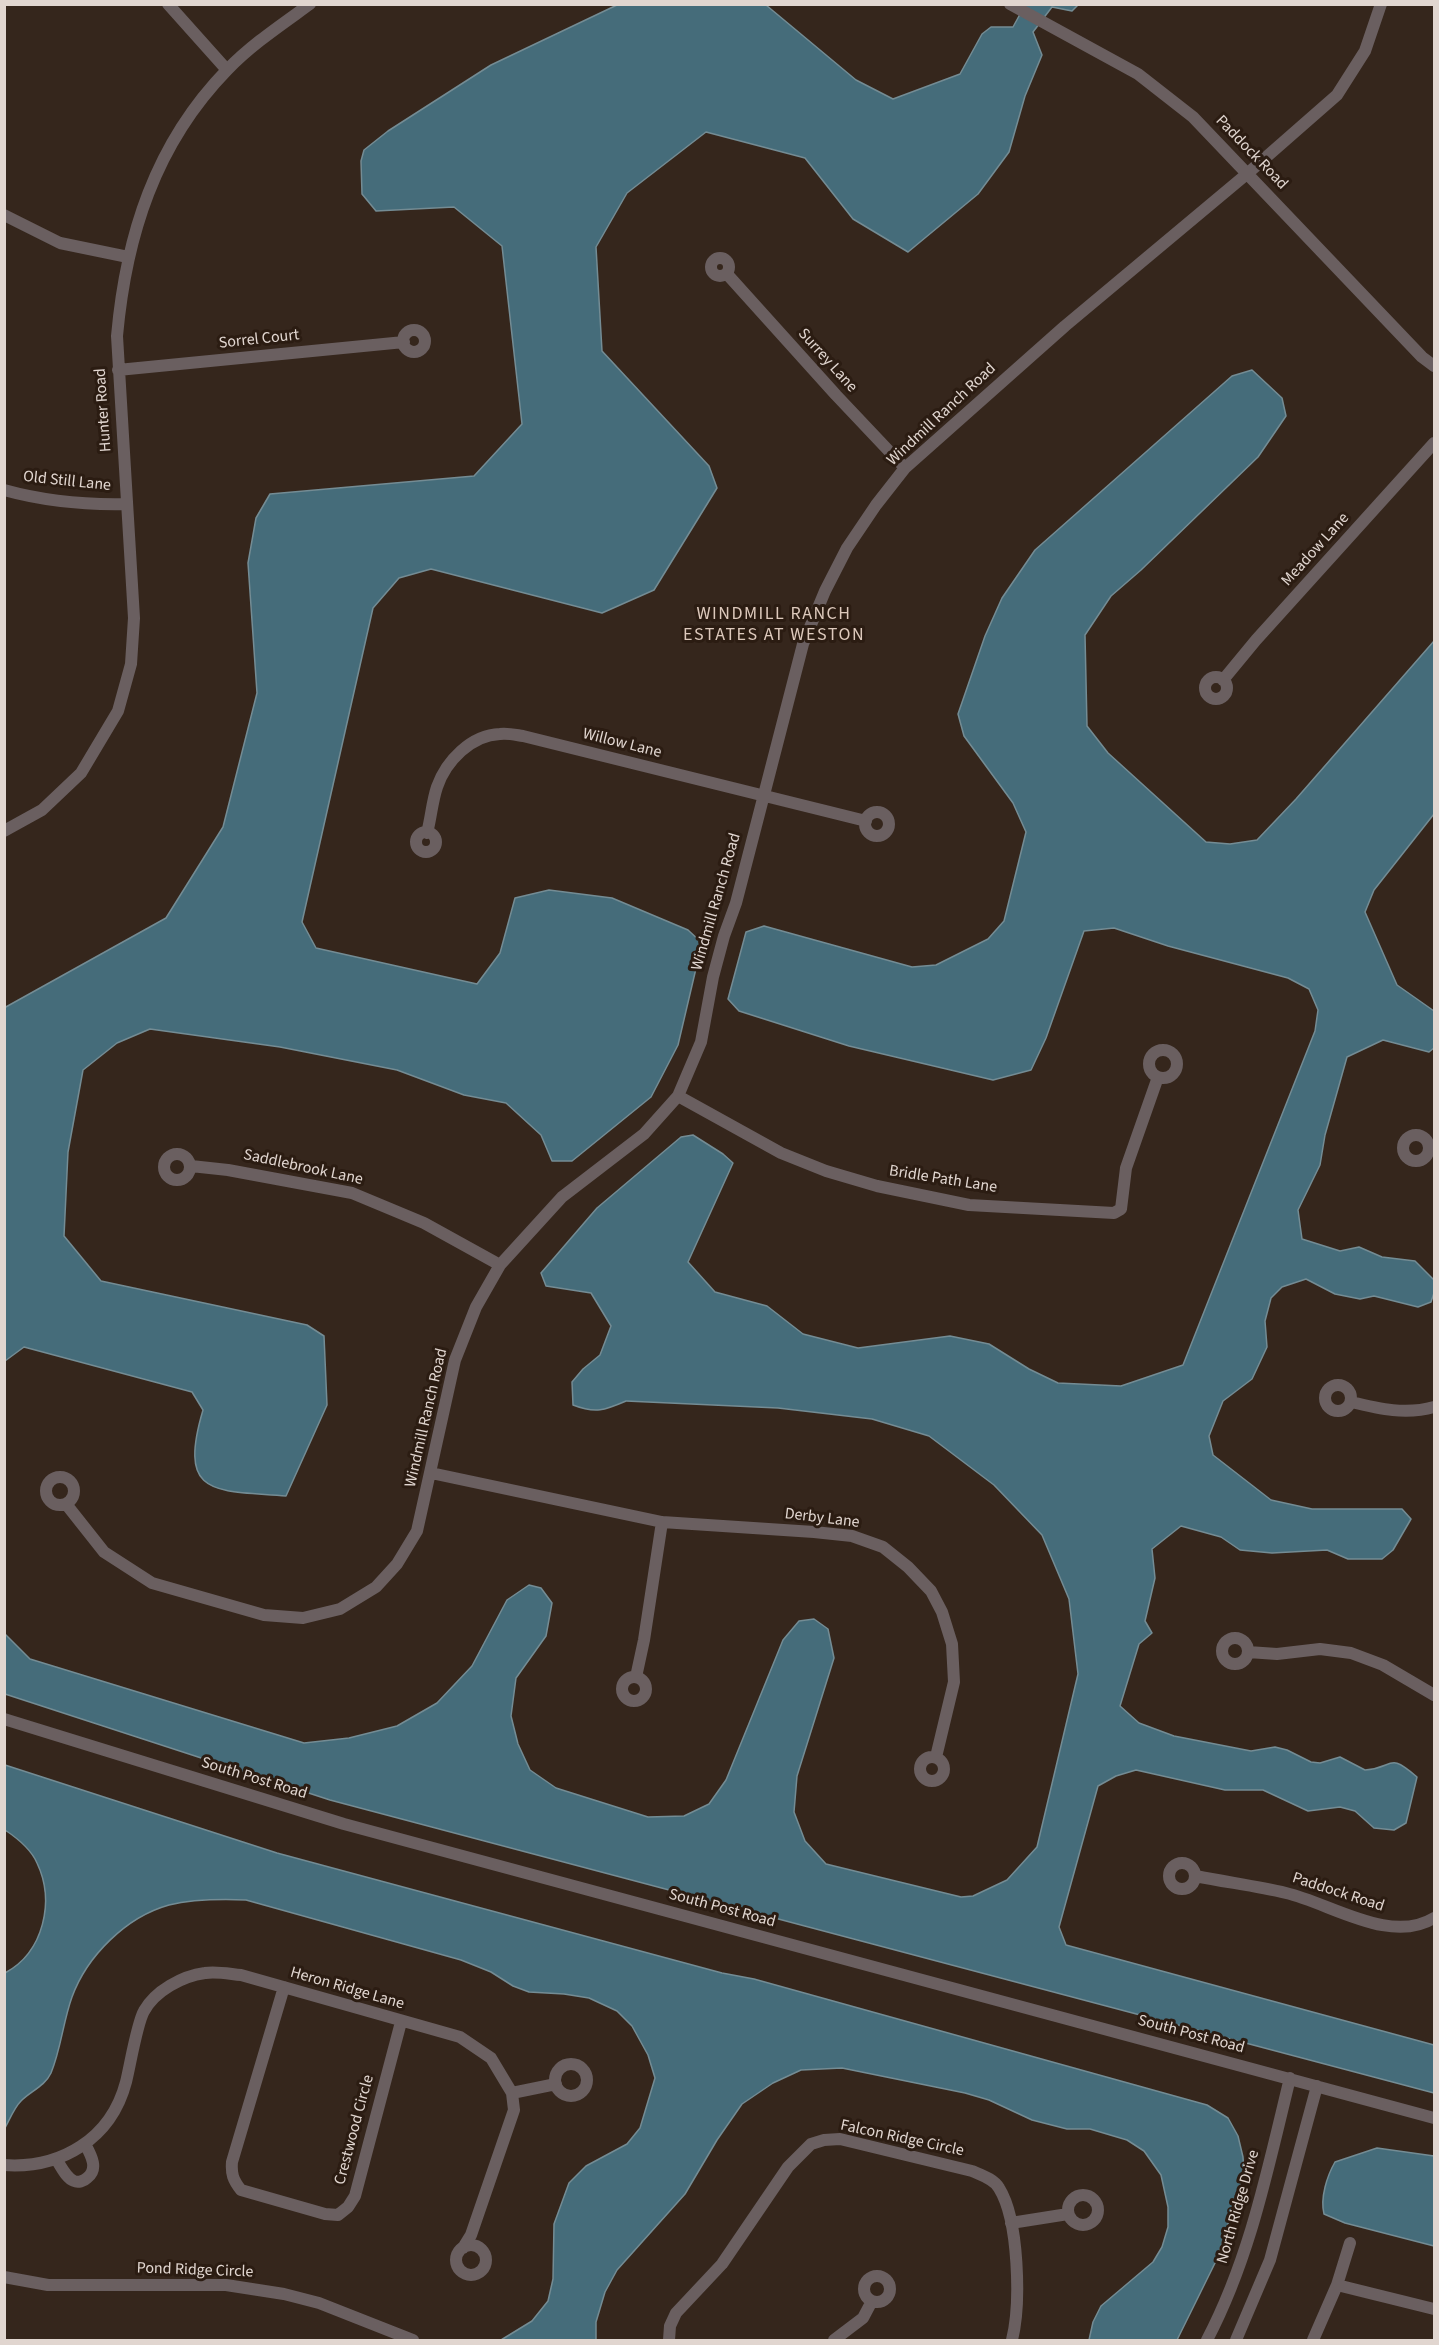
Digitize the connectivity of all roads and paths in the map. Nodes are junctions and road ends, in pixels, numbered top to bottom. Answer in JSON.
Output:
{"nodes":[{"id":1,"x":168,"y":4,"type":"edge"},
{"id":2,"x":310,"y":4,"type":"edge"},
{"id":3,"x":1381,"y":4,"type":"edge"},
{"id":4,"x":1010,"y":5,"type":"edge"},
{"id":5,"x":227,"y":70,"type":"junction"},
{"id":6,"x":1248,"y":173,"type":"junction"},
{"id":7,"x":4,"y":215,"type":"edge"},
{"id":8,"x":128,"y":257,"type":"junction"},
{"id":9,"x":727,"y":274,"type":"dead end"},
{"id":10,"x":404,"y":342,"type":"dead end"},
{"id":11,"x":1434,"y":366,"type":"edge"},
{"id":12,"x":118,"y":370,"type":"junction"},
{"id":13,"x":1434,"y":443,"type":"edge"},
{"id":14,"x":905,"y":468,"type":"junction"},
{"id":15,"x":4,"y":490,"type":"edge"},
{"id":16,"x":127,"y":504,"type":"junction"},
{"id":17,"x":1223,"y":680,"type":"dead end"},
{"id":18,"x":763,"y":797,"type":"junction"},
{"id":19,"x":866,"y":821,"type":"dead end"},
{"id":20,"x":4,"y":831,"type":"edge"},
{"id":21,"x":428,"y":833,"type":"dead end"},
{"id":22,"x":1158,"y":1077,"type":"dead end"},
{"id":23,"x":678,"y":1096,"type":"junction"},
{"id":24,"x":191,"y":1167,"type":"dead end"},
{"id":25,"x":500,"y":1265,"type":"junction"},
{"id":26,"x":1352,"y":1402,"type":"dead end"},
{"id":27,"x":1434,"y":1407,"type":"edge"},
{"id":28,"x":431,"y":1473,"type":"junction"},
{"id":29,"x":66,"y":1504,"type":"dead end"},
{"id":30,"x":662,"y":1522,"type":"junction"},
{"id":31,"x":1248,"y":1652,"type":"dead end"},
{"id":32,"x":636,"y":1677,"type":"dead end"},
{"id":33,"x":1434,"y":1695,"type":"edge"},
{"id":34,"x":4,"y":1719,"type":"edge"},
{"id":35,"x":936,"y":1757,"type":"dead end"},
{"id":36,"x":1196,"y":1876,"type":"dead end"},
{"id":37,"x":1434,"y":1918,"type":"edge"},
{"id":38,"x":284,"y":1987,"type":"junction"},
{"id":39,"x":400,"y":2022,"type":"junction"},
{"id":40,"x":1290,"y":2078,"type":"junction"},
{"id":41,"x":555,"y":2084,"type":"dead end"},
{"id":42,"x":1317,"y":2086,"type":"junction"},
{"id":43,"x":512,"y":2093,"type":"junction"},
{"id":44,"x":1434,"y":2118,"type":"edge"},
{"id":45,"x":85,"y":2144,"type":"junction"},
{"id":46,"x":56,"y":2159,"type":"junction"},
{"id":47,"x":4,"y":2165,"type":"edge"},
{"id":48,"x":1068,"y":2214,"type":"dead end"},
{"id":49,"x":1011,"y":2223,"type":"junction"},
{"id":50,"x":1350,"y":2243,"type":"dead end"},
{"id":51,"x":463,"y":2248,"type":"dead end"},
{"id":52,"x":4,"y":2277,"type":"edge"},
{"id":53,"x":1336,"y":2285,"type":"junction"},
{"id":54,"x":872,"y":2301,"type":"dead end"},
{"id":55,"x":1434,"y":2309,"type":"edge"},
{"id":56,"x":413,"y":2340,"type":"edge"},
{"id":57,"x":669,"y":2340,"type":"edge"},
{"id":58,"x":834,"y":2340,"type":"edge"},
{"id":59,"x":1012,"y":2340,"type":"edge"},
{"id":60,"x":1207,"y":2340,"type":"edge"},
{"id":61,"x":1236,"y":2340,"type":"edge"},
{"id":62,"x":1313,"y":2340,"type":"edge"}],
"edges":[{"from":1,"to":5,"type":"street"},
{"from":2,"to":5,"type":"street","name":"Hunter Road"},
{"from":3,"to":6,"type":"street","name":"Windmill Ranch Road"},
{"from":4,"to":6,"type":"street","name":"Paddock Road"},
{"from":5,"to":8,"type":"street","name":"Hunter Road"},
{"from":6,"to":11,"type":"street","name":"Paddock Road"},
{"from":6,"to":14,"type":"street","name":"Windmill Ranch Road"},
{"from":7,"to":8,"type":"street"},
{"from":8,"to":12,"type":"street","name":"Hunter Road"},
{"from":9,"to":14,"type":"street","name":"Surrey Lane"},
{"from":10,"to":12,"type":"street","name":"Sorrel Court"},
{"from":12,"to":16,"type":"street","name":"Hunter Road"},
{"from":13,"to":17,"type":"street","name":"Meadow Lane"},
{"from":14,"to":18,"type":"street","name":"Windmill Ranch Road"},
{"from":15,"to":16,"type":"street","name":"Old Still Lane"},
{"from":16,"to":20,"type":"street","name":"Hunter Road"},
{"from":18,"to":19,"type":"street","name":"Willow Lane"},
{"from":18,"to":21,"type":"street","name":"Willow Lane"},
{"from":18,"to":23,"type":"street","name":"Windmill Ranch Road"},
{"from":22,"to":23,"type":"street","name":"Bridle Path Lane"},
{"from":23,"to":25,"type":"street","name":"Windmill Ranch Road"},
{"from":24,"to":25,"type":"street","name":"Saddlebrook Lane"},
{"from":25,"to":28,"type":"street","name":"Windmill Ranch Road"},
{"from":26,"to":27,"type":"street"},
{"from":28,"to":29,"type":"street","name":"Windmill Ranch Road"},
{"from":28,"to":30,"type":"street","name":"Derby Lane"},
{"from":30,"to":32,"type":"street"},
{"from":30,"to":35,"type":"street","name":"Derby Lane"},
{"from":31,"to":33,"type":"street"},
{"from":34,"to":40,"type":"street","name":"South Post Road"},
{"from":36,"to":37,"type":"street","name":"Paddock Road"},
{"from":38,"to":39,"type":"street","name":"Heron Ridge Lane"},
{"from":38,"to":39,"type":"street","name":"Crestwood Circle"},
{"from":38,"to":45,"type":"street","name":"Heron Ridge Lane"},
{"from":39,"to":43,"type":"street","name":"Heron Ridge Lane"},
{"from":40,"to":42,"type":"street","name":"South Post Road"},
{"from":40,"to":60,"type":"street","name":"North Ridge Drive"},
{"from":41,"to":43,"type":"street"},
{"from":42,"to":44,"type":"street","name":"South Post Road"},
{"from":42,"to":61,"type":"street"},
{"from":43,"to":51,"type":"street"},
{"from":45,"to":46,"type":"street","name":"Heron Ridge Lane"},
{"from":45,"to":46,"type":"street"},
{"from":46,"to":47,"type":"street","name":"Heron Ridge Lane"},
{"from":48,"to":49,"type":"street"},
{"from":49,"to":57,"type":"street","name":"Falcon Ridge Circle"},
{"from":49,"to":59,"type":"street","name":"Falcon Ridge Circle"},
{"from":50,"to":53,"type":"street"},
{"from":52,"to":56,"type":"street","name":"Pond Ridge Circle"},
{"from":53,"to":55,"type":"street"},
{"from":53,"to":62,"type":"street"},
{"from":54,"to":58,"type":"street"}]}
